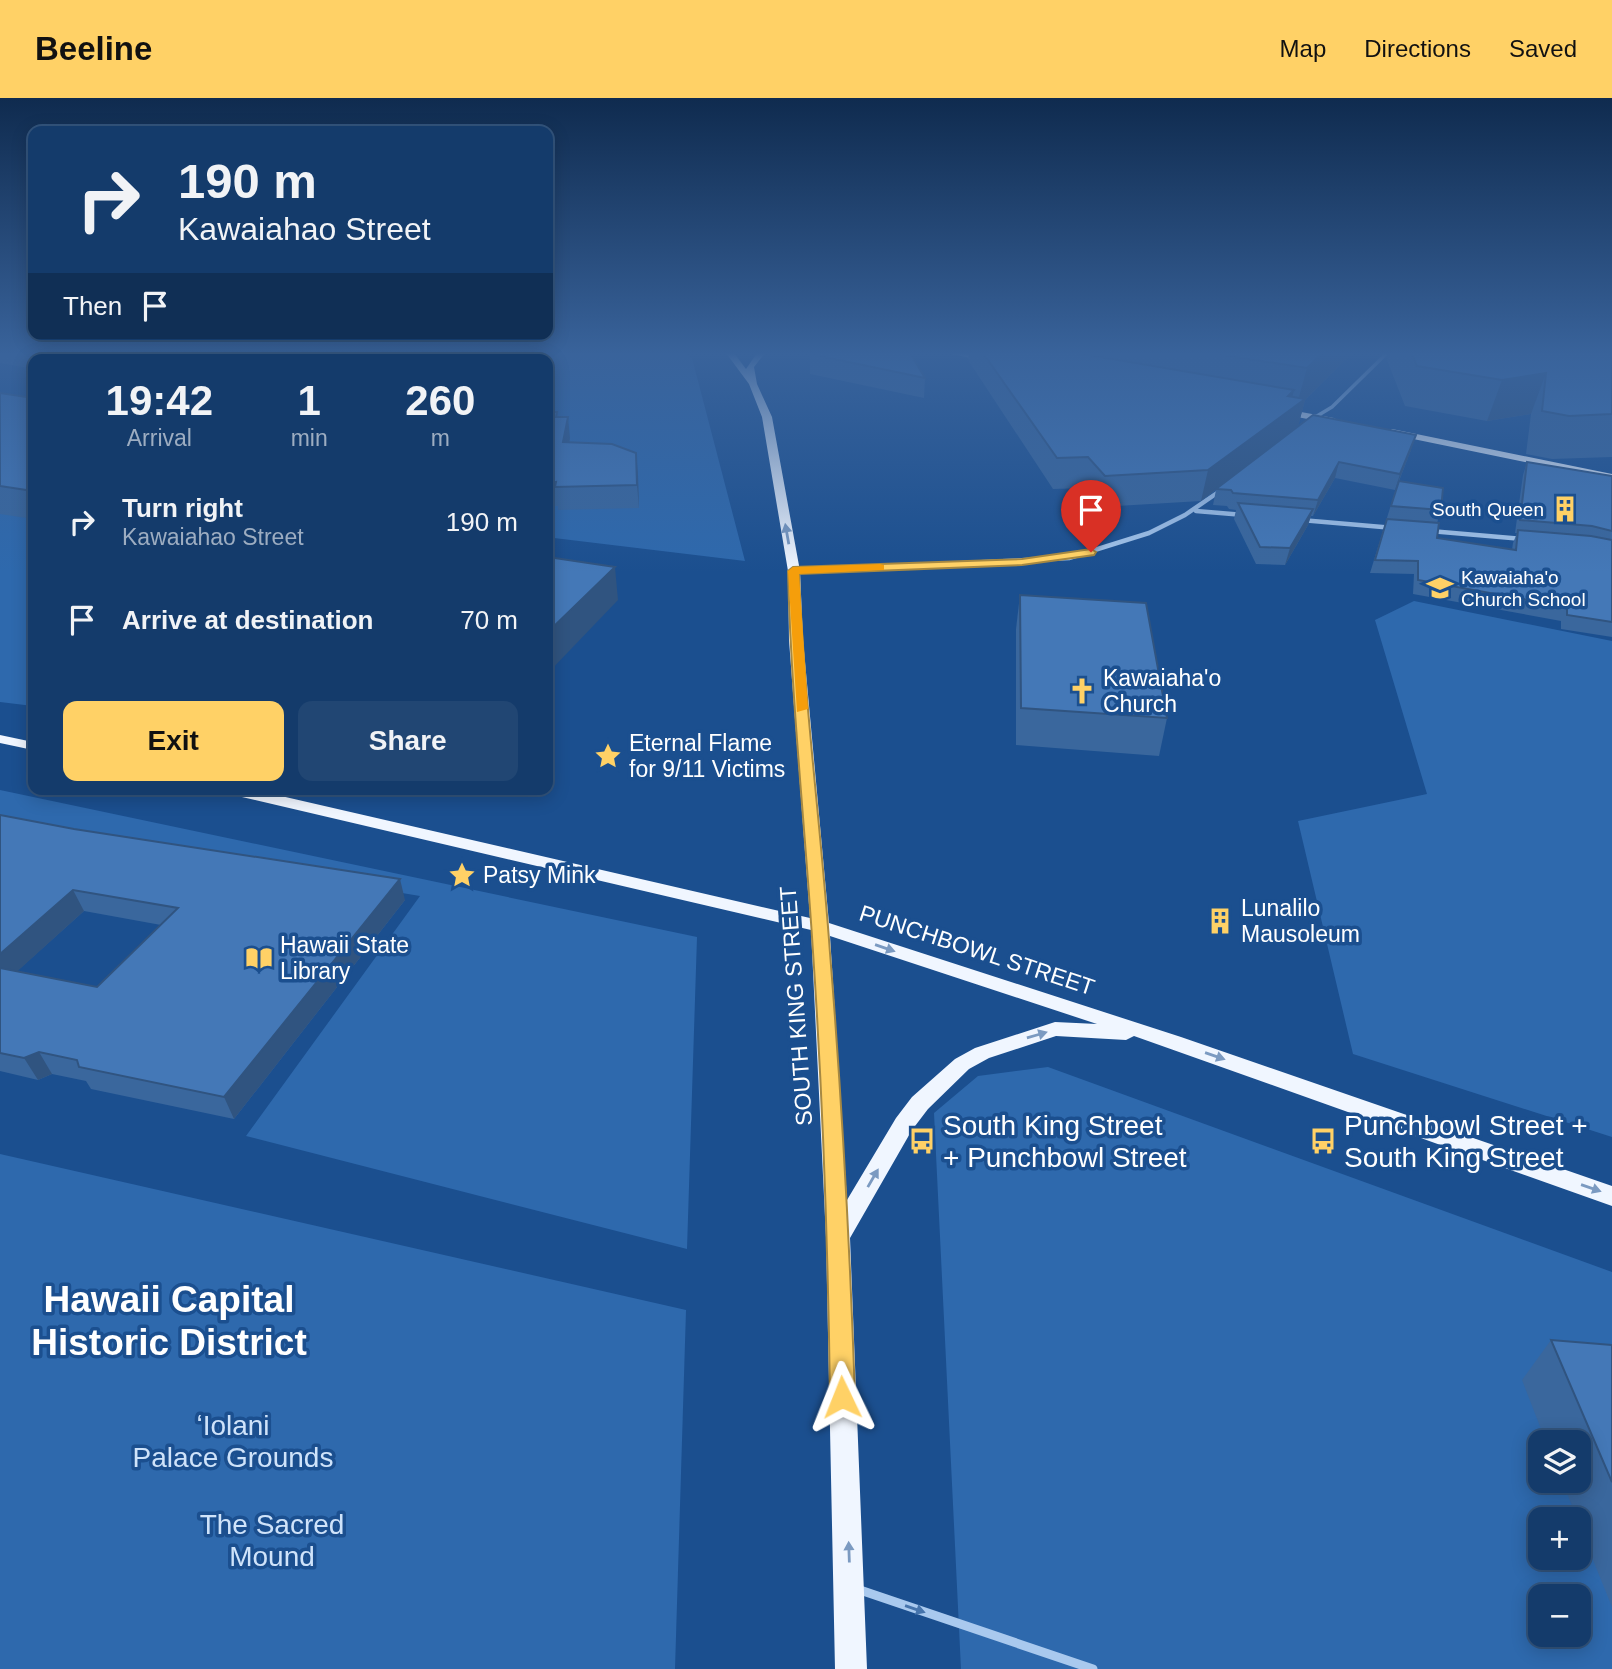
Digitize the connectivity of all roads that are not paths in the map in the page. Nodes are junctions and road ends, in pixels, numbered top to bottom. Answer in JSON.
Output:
{"nodes":[{"id":1,"x":769,"y":426,"type":"edge"},
{"id":2,"x":1383,"y":430,"type":"edge"},
{"id":3,"x":1612,"y":477,"type":"edge"},
{"id":4,"x":1228,"y":485,"type":"edge"},
{"id":5,"x":1196,"y":511,"type":"junction"},
{"id":6,"x":1251,"y":516,"type":"edge"},
{"id":7,"x":1293,"y":519,"type":"edge"},
{"id":8,"x":1405,"y":529,"type":"edge"},
{"id":9,"x":1419,"y":530,"type":"edge"},
{"id":10,"x":1530,"y":539,"type":"edge"},
{"id":11,"x":793,"y":571,"type":"junction"},
{"id":12,"x":0,"y":739,"type":"edge"},
{"id":13,"x":28,"y":745,"type":"edge"},
{"id":14,"x":255,"y":795,"type":"edge"},
{"id":15,"x":820,"y":926,"type":"junction"},
{"id":16,"x":1150,"y":1034,"type":"junction"},
{"id":17,"x":1612,"y":1196,"type":"edge"},
{"id":18,"x":838,"y":1237,"type":"junction"},
{"id":19,"x":850,"y":1587,"type":"junction"},
{"id":20,"x":851,"y":1669,"type":"edge"},
{"id":21,"x":1093,"y":1669,"type":"edge"}],
"edges":[{"from":11,"to":1,"type":"main road","name":"SOUTH KING STREET","one_way":true},
{"from":2,"to":3,"type":"main road"},
{"from":4,"to":5,"type":"street"},
{"from":5,"to":6,"type":"street"},
{"from":5,"to":11,"type":"street"},
{"from":7,"to":8,"type":"street"},
{"from":9,"to":10,"type":"street"},
{"from":11,"to":15,"type":"main road","name":"SOUTH KING STREET"},
{"from":12,"to":13,"type":"main road"},
{"from":14,"to":15,"type":"main road","name":"PUNCHBOWL STREET"},
{"from":15,"to":16,"type":"main road","name":"PUNCHBOWL STREET","one_way":true},
{"from":15,"to":18,"type":"main road","name":"SOUTH KING STREET"},
{"from":16,"to":17,"type":"main road","name":"PUNCHBOWL STREET","one_way":true},
{"from":18,"to":16,"type":"main road","one_way":true},
{"from":19,"to":18,"type":"main road","name":"SOUTH KING STREET","one_way":true},
{"from":19,"to":20,"type":"main road","name":"SOUTH KING STREET"},
{"from":19,"to":21,"type":"lane","one_way":true}]}
